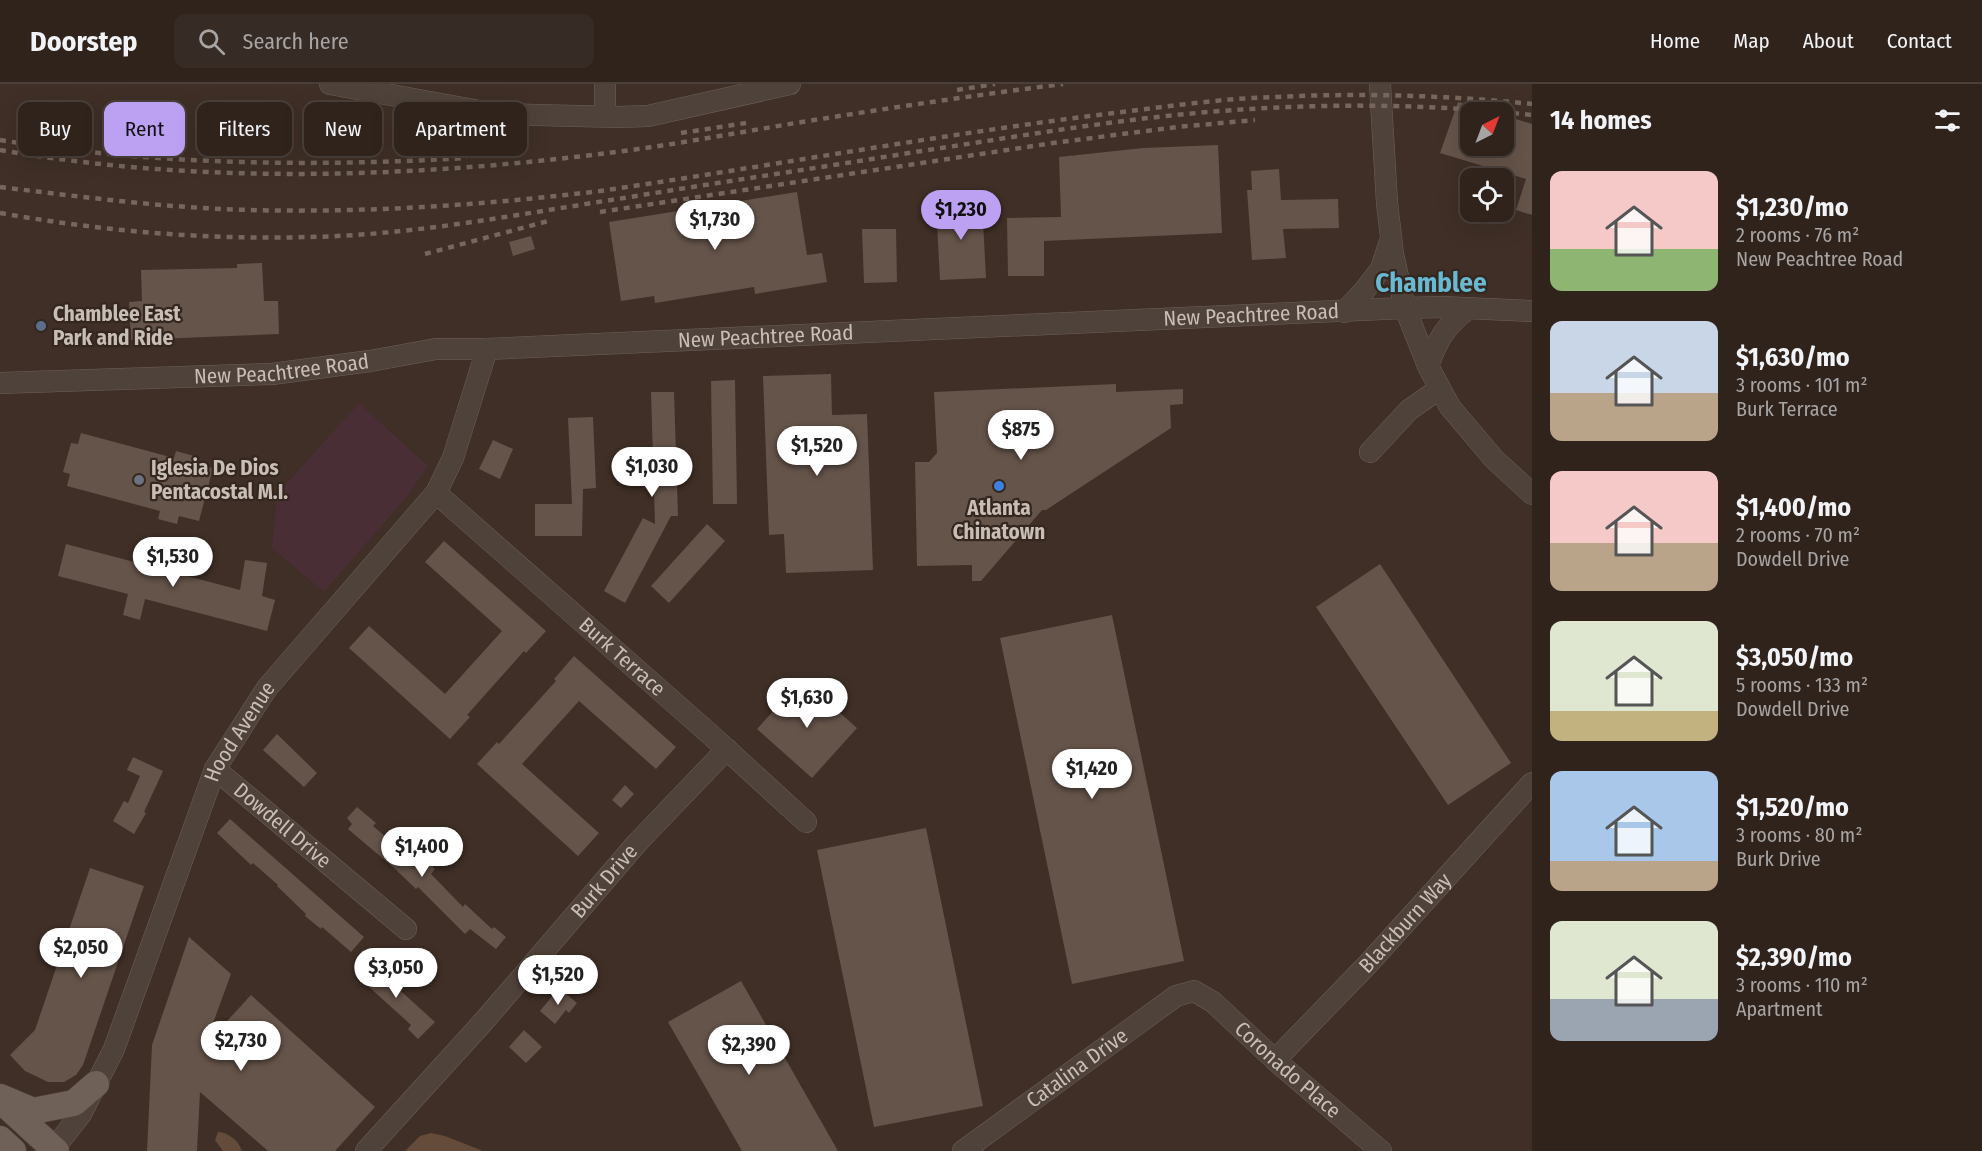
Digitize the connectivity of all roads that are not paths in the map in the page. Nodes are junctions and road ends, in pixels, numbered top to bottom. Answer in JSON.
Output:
{"nodes":[{"id":1,"x":330,"y":84,"type":"edge"},
{"id":2,"x":605,"y":84,"type":"edge"},
{"id":3,"x":790,"y":84,"type":"edge"},
{"id":4,"x":1380,"y":84,"type":"edge"},
{"id":5,"x":605,"y":116,"type":"junction"},
{"id":6,"x":1391,"y":238,"type":"junction"},
{"id":7,"x":1404,"y":308,"type":"junction"},
{"id":8,"x":1469,"y":308,"type":"junction"},
{"id":9,"x":1532,"y":311,"type":"edge"},
{"id":10,"x":1344,"y":312,"type":"junction"},
{"id":11,"x":436,"y":349,"type":"junction"},
{"id":12,"x":487,"y":349,"type":"junction"},
{"id":13,"x":1428,"y":366,"type":"junction"},
{"id":14,"x":478,"y":377,"type":"junction"},
{"id":15,"x":0,"y":383,"type":"edge"},
{"id":16,"x":1439,"y":388,"type":"junction"},
{"id":17,"x":1370,"y":452,"type":"dead end"},
{"id":18,"x":436,"y":492,"type":"junction"},
{"id":19,"x":1532,"y":494,"type":"edge"},
{"id":20,"x":727,"y":749,"type":"junction"},
{"id":21,"x":215,"y":769,"type":"junction"},
{"id":22,"x":1532,"y":783,"type":"edge"},
{"id":23,"x":806,"y":822,"type":"dead end"},
{"id":24,"x":406,"y":929,"type":"dead end"},
{"id":25,"x":1194,"y":991,"type":"joint"},
{"id":26,"x":1275,"y":1060,"type":"junction"},
{"id":27,"x":96,"y":1084,"type":"junction"},
{"id":28,"x":0,"y":1098,"type":"edge"},
{"id":29,"x":0,"y":1139,"type":"edge"},
{"id":30,"x":54,"y":1150,"type":"edge"},
{"id":31,"x":13,"y":1151,"type":"edge"},
{"id":32,"x":366,"y":1151,"type":"edge"},
{"id":33,"x":963,"y":1151,"type":"edge"},
{"id":34,"x":1381,"y":1151,"type":"edge"}],
"edges":[{"from":1,"to":5,"type":"street"},
{"from":2,"to":5,"type":"street"},
{"from":3,"to":5,"type":"street"},
{"from":4,"to":6,"type":"street"},
{"from":6,"to":7,"type":"street"},
{"from":6,"to":10,"type":"street"},
{"from":7,"to":8,"type":"street","name":"New Peachtree Road"},
{"from":7,"to":10,"type":"street","name":"New Peachtree Road"},
{"from":7,"to":13,"type":"street"},
{"from":8,"to":9,"type":"street","name":"New Peachtree Road"},
{"from":8,"to":13,"type":"street"},
{"from":10,"to":12,"type":"street","name":"New Peachtree Road"},
{"from":11,"to":12,"type":"street","name":"New Peachtree Road"},
{"from":11,"to":14,"type":"street"},
{"from":11,"to":15,"type":"street","name":"New Peachtree Road"},
{"from":12,"to":14,"type":"street","name":"Hood Avenue"},
{"from":13,"to":16,"type":"street"},
{"from":14,"to":18,"type":"street","name":"Hood Avenue"},
{"from":16,"to":17,"type":"street"},
{"from":16,"to":19,"type":"street"},
{"from":18,"to":20,"type":"street","name":"Burk Terrace"},
{"from":18,"to":21,"type":"street","name":"Hood Avenue"},
{"from":20,"to":23,"type":"street","name":"Burk Terrace"},
{"from":20,"to":32,"type":"street","name":"Burk Drive"},
{"from":21,"to":24,"type":"street","name":"Dowdell Drive"},
{"from":21,"to":27,"type":"street","name":"Hood Avenue"},
{"from":22,"to":26,"type":"street","name":"Blackburn Way"},
{"from":25,"to":26,"type":"street","name":"Coronado Place"},
{"from":25,"to":33,"type":"street","name":"Catalina Drive"},
{"from":26,"to":34,"type":"street","name":"Coronado Place"},
{"from":27,"to":28,"type":"main road"},
{"from":27,"to":30,"type":"street","name":"Hood Avenue"},
{"from":28,"to":30,"type":"main road"},
{"from":29,"to":31,"type":"main road"}]}
